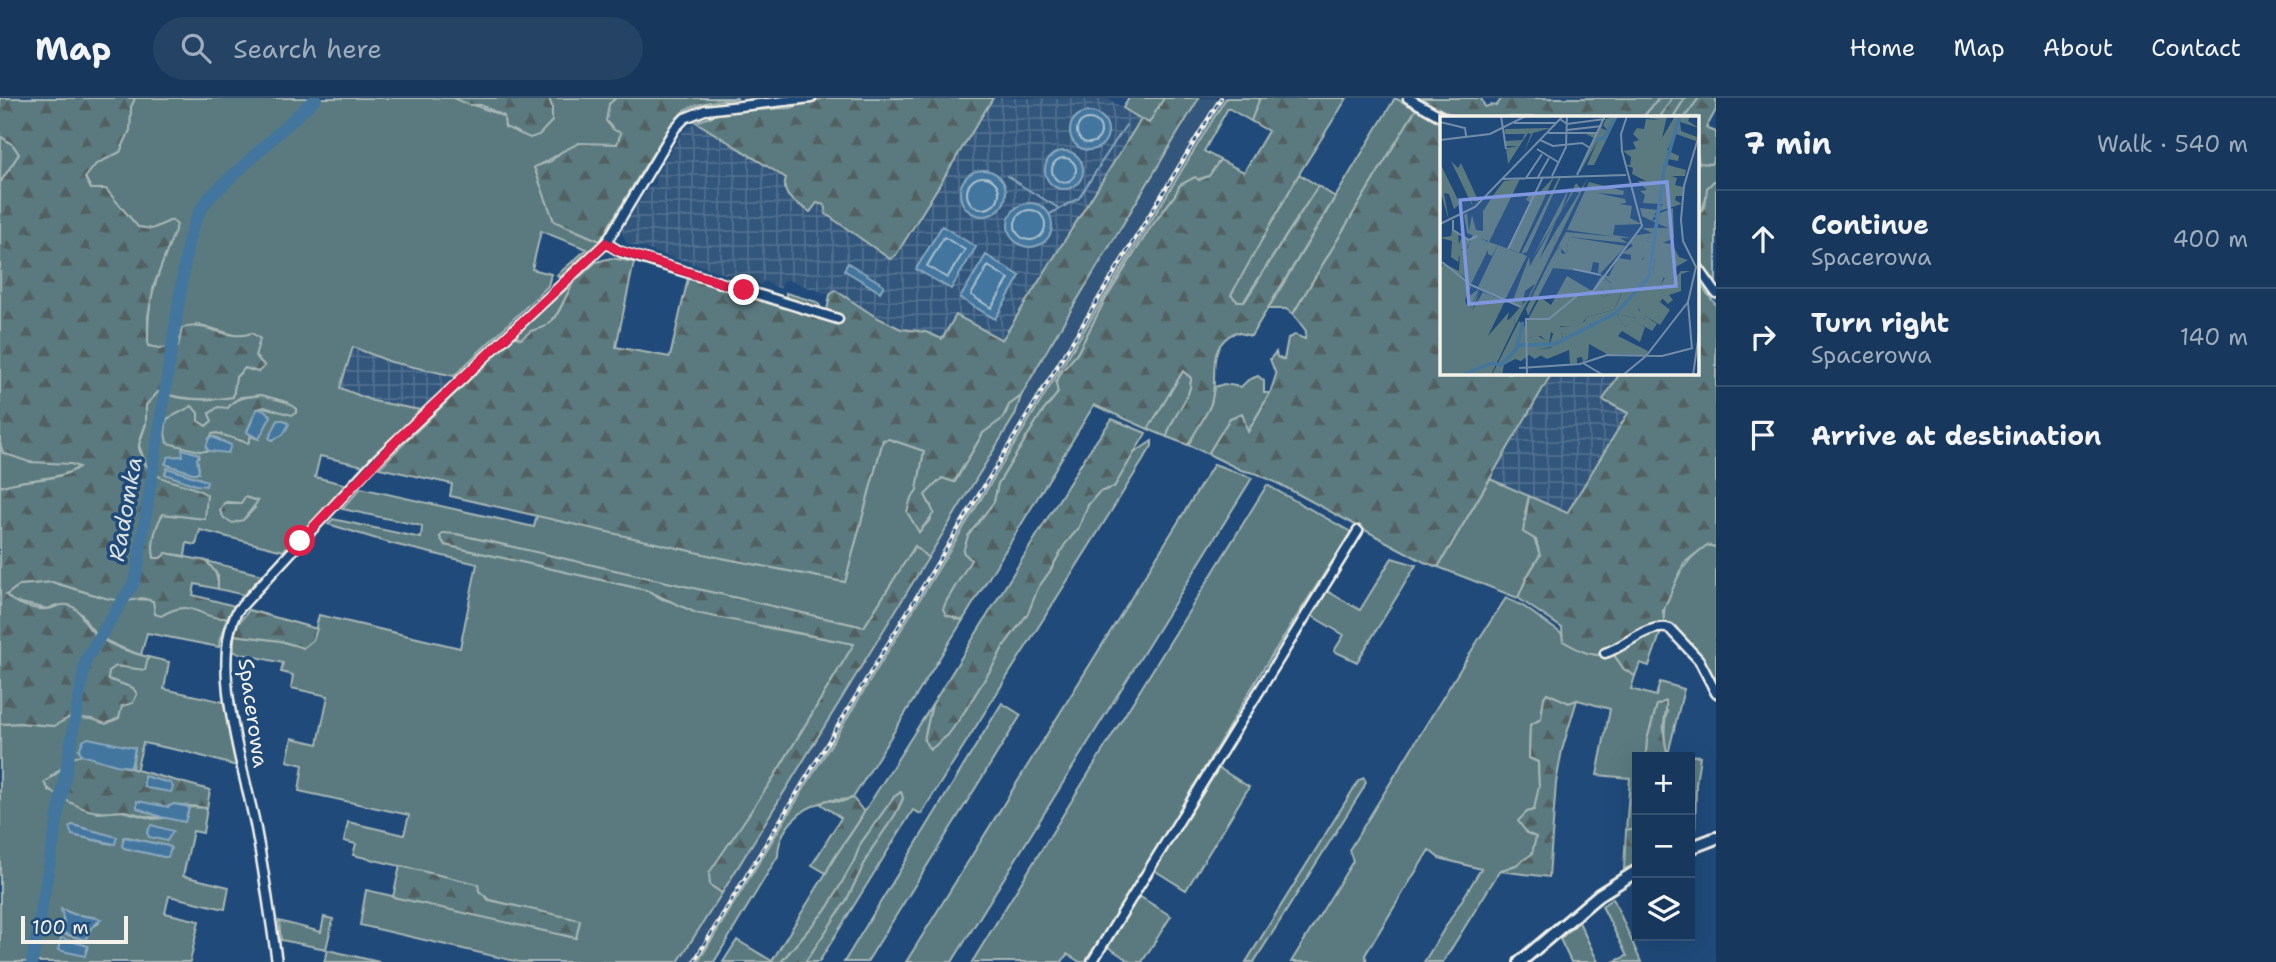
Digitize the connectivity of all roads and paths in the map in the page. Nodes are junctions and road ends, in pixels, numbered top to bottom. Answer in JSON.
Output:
{"nodes":[{"id":1,"x":811,"y":98,"type":"edge"},
{"id":2,"x":1408,"y":98,"type":"edge"},
{"id":3,"x":1440,"y":116,"type":"edge"},
{"id":4,"x":606,"y":243,"type":"junction"},
{"id":5,"x":1699,"y":269,"type":"edge"},
{"id":6,"x":1716,"y":293,"type":"edge"},
{"id":7,"x":838,"y":319,"type":"dead end"},
{"id":8,"x":1358,"y":531,"type":"dead end"},
{"id":9,"x":1605,"y":653,"type":"dead end"},
{"id":10,"x":1716,"y":693,"type":"edge"},
{"id":11,"x":1716,"y":838,"type":"edge"},
{"id":12,"x":1695,"y":846,"type":"edge"},
{"id":13,"x":1632,"y":874,"type":"edge"},
{"id":14,"x":277,"y":962,"type":"edge"},
{"id":15,"x":1092,"y":962,"type":"edge"},
{"id":16,"x":1520,"y":962,"type":"edge"}],
"edges":[{"from":1,"to":4,"type":"street","name":"Spacerowa"},
{"from":2,"to":3,"type":"street"},
{"from":4,"to":7,"type":"street"},
{"from":4,"to":14,"type":"street","name":"Spacerowa"},
{"from":5,"to":6,"type":"street"},
{"from":8,"to":15,"type":"street"},
{"from":9,"to":10,"type":"street"},
{"from":11,"to":12,"type":"street"},
{"from":13,"to":16,"type":"street"}]}
